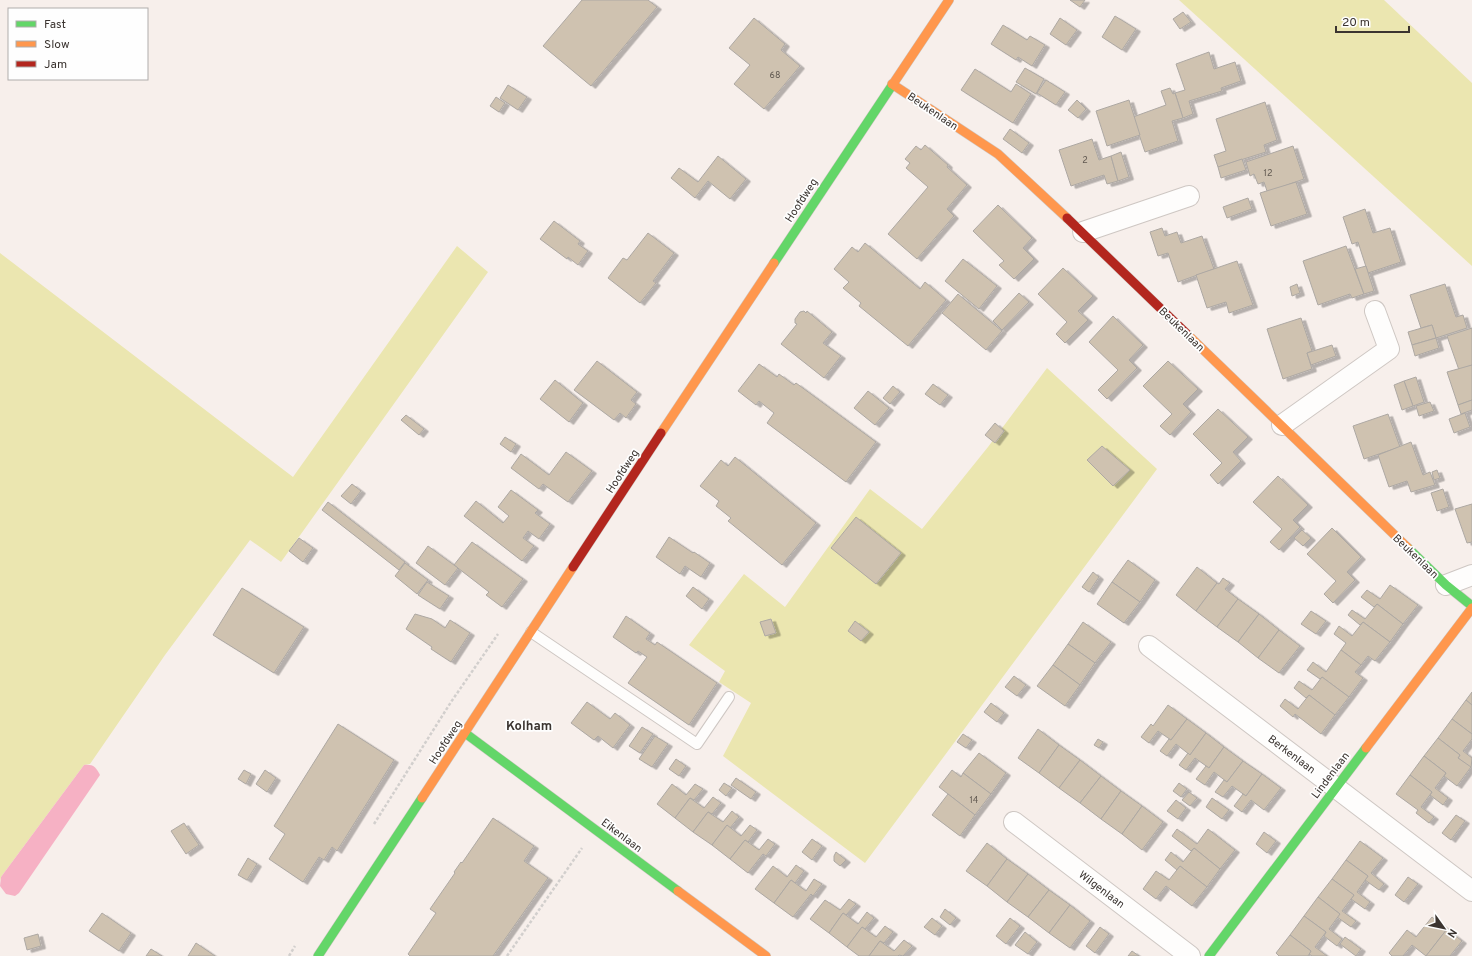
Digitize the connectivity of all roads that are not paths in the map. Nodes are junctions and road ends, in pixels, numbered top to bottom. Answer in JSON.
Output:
{"nodes":[{"id":1,"x":949,"y":0,"type":"edge"},
{"id":2,"x":892,"y":84,"type":"junction"},
{"id":3,"x":1189,"y":196,"type":"dead end"},
{"id":4,"x":1083,"y":232,"type":"junction"},
{"id":5,"x":1375,"y":311,"type":"dead end"},
{"id":6,"x":1282,"y":426,"type":"junction"},
{"id":7,"x":1472,"y":575,"type":"edge"},
{"id":8,"x":1446,"y":585,"type":"junction"},
{"id":9,"x":1472,"y":607,"type":"edge"},
{"id":10,"x":531,"y":632,"type":"junction"},
{"id":11,"x":1149,"y":646,"type":"dead end"},
{"id":12,"x":729,"y":697,"type":"dead end"},
{"id":13,"x":464,"y":733,"type":"junction"},
{"id":14,"x":1336,"y":787,"type":"junction"},
{"id":15,"x":1014,"y":822,"type":"dead end"},
{"id":16,"x":1472,"y":891,"type":"edge"},
{"id":17,"x":318,"y":956,"type":"edge"},
{"id":18,"x":766,"y":956,"type":"edge"},
{"id":19,"x":1190,"y":956,"type":"edge"},
{"id":20,"x":1209,"y":956,"type":"edge"}],
"edges":[{"from":1,"to":2,"type":"street","name":"Hoofdweg"},
{"from":2,"to":4,"type":"street","name":"Beukenlaan"},
{"from":2,"to":10,"type":"street","name":"Hoofdweg"},
{"from":3,"to":4,"type":"street"},
{"from":4,"to":6,"type":"street","name":"Beukenlaan"},
{"from":5,"to":6,"type":"street"},
{"from":6,"to":8,"type":"street","name":"Beukenlaan"},
{"from":7,"to":8,"type":"street","name":"Beukenlaan"},
{"from":8,"to":9,"type":"street","name":"Beukenlaan"},
{"from":9,"to":14,"type":"street","name":"Lindenlaan"},
{"from":10,"to":12,"type":"lane"},
{"from":10,"to":13,"type":"street","name":"Hoofdweg"},
{"from":11,"to":14,"type":"street","name":"Berkenlaan"},
{"from":13,"to":17,"type":"street","name":"Hoofdweg"},
{"from":13,"to":18,"type":"street","name":"Eikenlaan"},
{"from":14,"to":16,"type":"street","name":"Berkenlaan"},
{"from":14,"to":20,"type":"street","name":"Lindenlaan"},
{"from":15,"to":19,"type":"street","name":"Wilgenlaan"}]}
